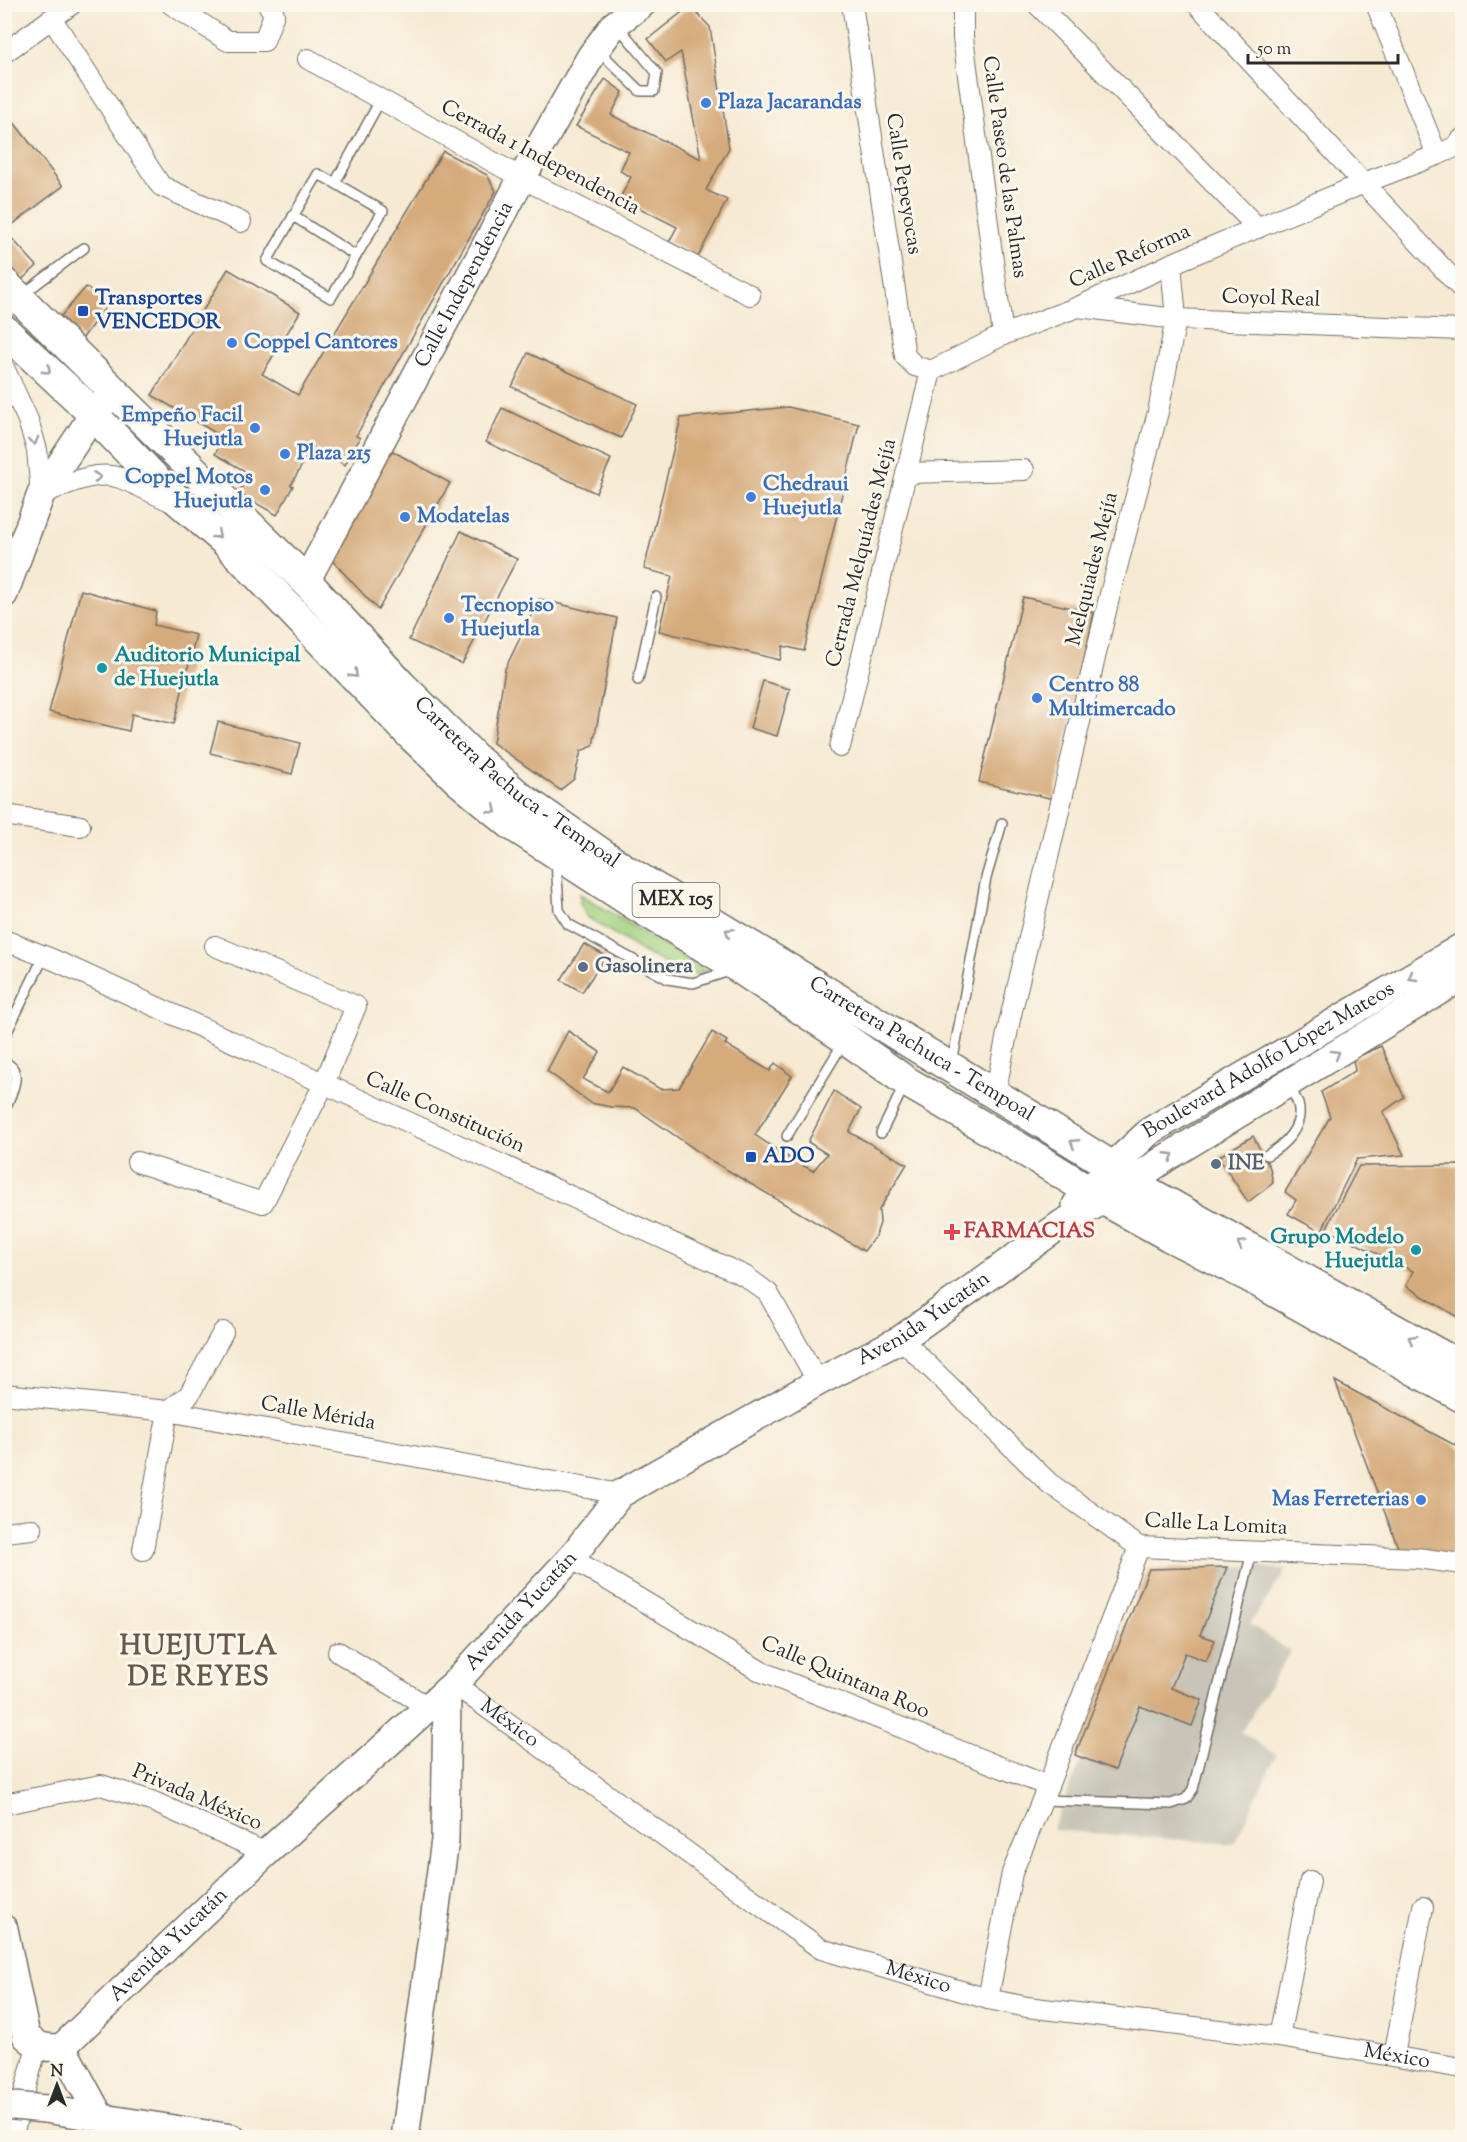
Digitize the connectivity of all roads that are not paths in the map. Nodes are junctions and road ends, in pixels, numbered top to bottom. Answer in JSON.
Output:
{"nodes":[{"id":1,"x":72,"y":4,"type":"edge"},
{"id":2,"x":171,"y":4,"type":"edge"},
{"id":3,"x":268,"y":4,"type":"edge"},
{"id":4,"x":642,"y":4,"type":"edge"},
{"id":5,"x":852,"y":4,"type":"edge"},
{"id":6,"x":963,"y":4,"type":"edge"},
{"id":7,"x":1037,"y":4,"type":"edge"},
{"id":8,"x":1197,"y":4,"type":"edge"},
{"id":9,"x":1376,"y":4,"type":"edge"},
{"id":10,"x":52,"y":19,"type":"junction"},
{"id":11,"x":616,"y":24,"type":"junction"},
{"id":12,"x":596,"y":49,"type":"junction"},
{"id":13,"x":4,"y":53,"type":"edge"},
{"id":14,"x":308,"y":58,"type":"dead end"},
{"id":15,"x":381,"y":99,"type":"junction"},
{"id":16,"x":1462,"y":139,"type":"edge"},
{"id":17,"x":1437,"y":155,"type":"junction"},
{"id":18,"x":522,"y":177,"type":"junction"},
{"id":19,"x":335,"y":183,"type":"junction"},
{"id":20,"x":1364,"y":183,"type":"junction"},
{"id":21,"x":293,"y":216,"type":"junction"},
{"id":22,"x":241,"y":222,"type":"dead end"},
{"id":23,"x":1258,"y":228,"type":"junction"},
{"id":24,"x":84,"y":248,"type":"dead end"},
{"id":25,"x":356,"y":256,"type":"junction"},
{"id":26,"x":1172,"y":264,"type":"junction"},
{"id":27,"x":1462,"y":289,"type":"edge"},
{"id":28,"x":11,"y":290,"type":"edge"},
{"id":29,"x":750,"y":296,"type":"dead end"},
{"id":30,"x":1078,"y":308,"type":"junction"},
{"id":31,"x":1176,"y":319,"type":"junction"},
{"id":32,"x":4,"y":330,"type":"edge"},
{"id":33,"x":1462,"y":330,"type":"edge"},
{"id":34,"x":1003,"y":335,"type":"junction"},
{"id":35,"x":4,"y":368,"type":"edge"},
{"id":36,"x":923,"y":369,"type":"junction"},
{"id":37,"x":114,"y":391,"type":"junction"},
{"id":38,"x":93,"y":415,"type":"junction"},
{"id":39,"x":1024,"y":470,"type":"dead end"},
{"id":40,"x":906,"y":473,"type":"junction"},
{"id":41,"x":41,"y":494,"type":"junction"},
{"id":42,"x":189,"y":510,"type":"junction"},
{"id":43,"x":306,"y":581,"type":"junction"},
{"id":44,"x":4,"y":594,"type":"edge"},
{"id":45,"x":656,"y":597,"type":"dead end"},
{"id":46,"x":638,"y":680,"type":"dead end"},
{"id":47,"x":840,"y":747,"type":"dead end"},
{"id":48,"x":4,"y":815,"type":"edge"},
{"id":49,"x":1002,"y":823,"type":"dead end"},
{"id":50,"x":80,"y":826,"type":"dead end"},
{"id":51,"x":553,"y":836,"type":"junction"},
{"id":52,"x":4,"y":940,"type":"edge"},
{"id":53,"x":216,"y":946,"type":"dead end"},
{"id":54,"x":1462,"y":947,"type":"edge"},
{"id":55,"x":44,"y":956,"type":"junction"},
{"id":56,"x":748,"y":959,"type":"junction"},
{"id":57,"x":1462,"y":978,"type":"edge"},
{"id":58,"x":4,"y":1038,"type":"edge"},
{"id":59,"x":846,"y":1039,"type":"junction"},
{"id":60,"x":1283,"y":1053,"type":"junction"},
{"id":61,"x":4,"y":1062,"type":"edge"},
{"id":62,"x":942,"y":1064,"type":"junction"},
{"id":63,"x":1293,"y":1081,"type":"junction"},
{"id":64,"x":324,"y":1084,"type":"junction"},
{"id":65,"x":911,"y":1084,"type":"junction"},
{"id":66,"x":995,"y":1094,"type":"junction"},
{"id":67,"x":4,"y":1112,"type":"edge"},
{"id":68,"x":882,"y":1133,"type":"dead end"},
{"id":69,"x":787,"y":1136,"type":"dead end"},
{"id":70,"x":1268,"y":1155,"type":"dead end"},
{"id":71,"x":137,"y":1162,"type":"dead end"},
{"id":72,"x":1122,"y":1175,"type":"junction"},
{"id":73,"x":1096,"y":1195,"type":"junction"},
{"id":74,"x":1371,"y":1331,"type":"junction"},
{"id":75,"x":223,"y":1332,"type":"dead end"},
{"id":76,"x":901,"y":1339,"type":"junction"},
{"id":77,"x":1462,"y":1367,"type":"edge"},
{"id":78,"x":818,"y":1382,"type":"junction"},
{"id":79,"x":4,"y":1394,"type":"edge"},
{"id":80,"x":1462,"y":1396,"type":"edge"},
{"id":81,"x":168,"y":1411,"type":"junction"},
{"id":82,"x":620,"y":1494,"type":"junction"},
{"id":83,"x":32,"y":1528,"type":"dead end"},
{"id":84,"x":4,"y":1532,"type":"edge"},
{"id":85,"x":1139,"y":1547,"type":"junction"},
{"id":86,"x":143,"y":1550,"type":"dead end"},
{"id":87,"x":1252,"y":1552,"type":"junction"},
{"id":88,"x":571,"y":1558,"type":"junction"},
{"id":89,"x":1462,"y":1564,"type":"edge"},
{"id":90,"x":338,"y":1652,"type":"dead end"},
{"id":91,"x":443,"y":1694,"type":"junction"},
{"id":92,"x":1045,"y":1793,"type":"junction"},
{"id":93,"x":4,"y":1804,"type":"edge"},
{"id":94,"x":266,"y":1852,"type":"junction"},
{"id":95,"x":1310,"y":1881,"type":"dead end"},
{"id":96,"x":1423,"y":1907,"type":"dead end"},
{"id":97,"x":4,"y":1929,"type":"edge"},
{"id":98,"x":988,"y":2000,"type":"junction"},
{"id":99,"x":1279,"y":2037,"type":"junction"},
{"id":100,"x":42,"y":2043,"type":"junction"},
{"id":101,"x":1394,"y":2055,"type":"junction"},
{"id":102,"x":1462,"y":2068,"type":"edge"},
{"id":103,"x":4,"y":2105,"type":"edge"},
{"id":104,"x":99,"y":2117,"type":"junction"},
{"id":105,"x":12,"y":2138,"type":"edge"},
{"id":106,"x":232,"y":2138,"type":"edge"},
{"id":107,"x":405,"y":2138,"type":"edge"}],
"edges":[{"from":1,"to":10,"type":"street"},
{"from":2,"to":3,"type":"street"},
{"from":4,"to":11,"type":"street","name":"Calle Independencia"},
{"from":5,"to":36,"type":"street","name":"Calle Pepeyocas"},
{"from":6,"to":34,"type":"street","name":"Calle Paseo de las Palmas"},
{"from":7,"to":23,"type":"street"},
{"from":8,"to":20,"type":"street"},
{"from":9,"to":17,"type":"street"},
{"from":10,"to":13,"type":"street"},
{"from":10,"to":22,"type":"street"},
{"from":11,"to":12,"type":"street","name":"Calle Independencia"},
{"from":11,"to":12,"type":"lane"},
{"from":12,"to":18,"type":"street","name":"Calle Independencia"},
{"from":14,"to":15,"type":"street","name":"Cerrada 1 Independencia"},
{"from":15,"to":18,"type":"street","name":"Cerrada 1 Independencia"},
{"from":15,"to":19,"type":"lane"},
{"from":16,"to":17,"type":"street","name":"Calle Reforma"},
{"from":17,"to":20,"type":"street","name":"Calle Reforma"},
{"from":18,"to":29,"type":"street","name":"Cerrada 1 Independencia"},
{"from":18,"to":43,"type":"street","name":"Calle Independencia"},
{"from":19,"to":21,"type":"lane"},
{"from":19,"to":25,"type":"lane"},
{"from":20,"to":23,"type":"street","name":"Calle Reforma"},
{"from":20,"to":27,"type":"street"},
{"from":21,"to":25,"type":"lane"},
{"from":21,"to":25,"type":"lane"},
{"from":23,"to":26,"type":"street","name":"Calle Reforma"},
{"from":24,"to":28,"type":"lane"},
{"from":26,"to":30,"type":"street","name":"Calle Reforma"},
{"from":26,"to":31,"type":"street","name":"Melquiades Mejía"},
{"from":28,"to":37,"type":"main road","name":"Carretera Pachuca - Tempoal","number":"MEX 105"},
{"from":30,"to":31,"type":"street","name":"Coyol Real"},
{"from":30,"to":34,"type":"street","name":"Calle Reforma"},
{"from":31,"to":33,"type":"street","name":"Coyol Real"},
{"from":31,"to":66,"type":"street","name":"Melquiades Mejía"},
{"from":32,"to":38,"type":"main road","name":"Carretera Pachuca - Tempoal","number":"MEX 105","one_way":true},
{"from":34,"to":36,"type":"street","name":"Calle Reforma"},
{"from":35,"to":41,"type":"street","one_way":true},
{"from":36,"to":40,"type":"street","name":"Cerrada Melquíades Mejía"},
{"from":37,"to":38,"type":"street"},
{"from":37,"to":43,"type":"main road","name":"Carretera Pachuca - Tempoal","number":"MEX 105"},
{"from":38,"to":41,"type":"street"},
{"from":38,"to":42,"type":"main road","name":"Carretera Pachuca - Tempoal","number":"MEX 105"},
{"from":39,"to":40,"type":"street"},
{"from":40,"to":47,"type":"street","name":"Cerrada Melquíades Mejía"},
{"from":41,"to":42,"type":"street","one_way":true},
{"from":41,"to":44,"type":"street"},
{"from":42,"to":51,"type":"main road","name":"Carretera Pachuca - Tempoal","number":"MEX 105","one_way":true},
{"from":43,"to":51,"type":"main road","name":"Carretera Pachuca - Tempoal","number":"MEX 105"},
{"from":45,"to":46,"type":"lane"},
{"from":48,"to":50,"type":"street"},
{"from":49,"to":62,"type":"lane"},
{"from":51,"to":56,"type":"main road","name":"Carretera Pachuca - Tempoal","number":"MEX 105"},
{"from":51,"to":56,"type":"lane"},
{"from":52,"to":55,"type":"street","name":"Calle Constitución"},
{"from":53,"to":64,"type":"street"},
{"from":54,"to":60,"type":"street","name":"Boulevard Adolfo López Mateos","one_way":true},
{"from":55,"to":58,"type":"lane"},
{"from":55,"to":64,"type":"street","name":"Calle Constitución"},
{"from":56,"to":59,"type":"main road","name":"Carretera Pachuca - Tempoal","number":"MEX 105"},
{"from":56,"to":62,"type":"main road","name":"Carretera Pachuca - Tempoal","number":"MEX 105"},
{"from":63,"to":57,"type":"street","name":"Boulevard Adolfo López Mateos","one_way":true},
{"from":59,"to":65,"type":"main road","name":"Carretera Pachuca - Tempoal","number":"MEX 105"},
{"from":59,"to":69,"type":"lane"},
{"from":60,"to":63,"type":"street"},
{"from":60,"to":72,"type":"street","name":"Boulevard Adolfo López Mateos"},
{"from":61,"to":67,"type":"lane"},
{"from":62,"to":65,"type":"main road"},
{"from":62,"to":66,"type":"main road","name":"Carretera Pachuca - Tempoal","number":"MEX 105"},
{"from":63,"to":70,"type":"lane"},
{"from":72,"to":63,"type":"street","name":"Boulevard Adolfo López Mateos","one_way":true},
{"from":64,"to":71,"type":"street"},
{"from":64,"to":78,"type":"street","name":"Calle Constitución"},
{"from":65,"to":68,"type":"lane"},
{"from":65,"to":73,"type":"main road","name":"Carretera Pachuca - Tempoal","number":"MEX 105"},
{"from":72,"to":66,"type":"main road","name":"Carretera Pachuca - Tempoal","number":"MEX 105","one_way":true},
{"from":72,"to":73,"type":"street","name":"Boulevard Adolfo López Mateos"},
{"from":74,"to":72,"type":"main road","name":"Carretera Pachuca - Tempoal","number":"MEX 105","one_way":true},
{"from":73,"to":74,"type":"main road","name":"Carretera Pachuca - Tempoal","number":"MEX 105"},
{"from":73,"to":76,"type":"street","name":"Avenida Yucatán"},
{"from":77,"to":74,"type":"main road","name":"Carretera Pachuca - Tempoal","number":"MEX 105","one_way":true},
{"from":74,"to":80,"type":"main road","name":"Carretera Pachuca - Tempoal","number":"MEX 105"},
{"from":75,"to":81,"type":"street"},
{"from":76,"to":78,"type":"street","name":"Avenida Yucatán"},
{"from":76,"to":85,"type":"street","name":"Calle La Lomita"},
{"from":78,"to":82,"type":"street","name":"Avenida Yucatán"},
{"from":79,"to":81,"type":"street","name":"Calle Mérida"},
{"from":81,"to":82,"type":"street","name":"Calle Mérida"},
{"from":81,"to":86,"type":"street"},
{"from":82,"to":88,"type":"street","name":"Avenida Yucatán"},
{"from":83,"to":84,"type":"street"},
{"from":85,"to":87,"type":"street","name":"Calle La Lomita"},
{"from":85,"to":92,"type":"street"},
{"from":87,"to":89,"type":"street","name":"Calle La Lomita"},
{"from":87,"to":92,"type":"lane"},
{"from":88,"to":91,"type":"street","name":"Avenida Yucatán"},
{"from":88,"to":92,"type":"street","name":"Calle Quintana Roo"},
{"from":90,"to":91,"type":"street"},
{"from":91,"to":94,"type":"street","name":"Avenida Yucatán"},
{"from":91,"to":98,"type":"street","name":"México"},
{"from":91,"to":107,"type":"street","name":"México"},
{"from":92,"to":98,"type":"street"},
{"from":93,"to":94,"type":"street","name":"Privada México"},
{"from":94,"to":100,"type":"street","name":"Avenida Yucatán"},
{"from":95,"to":99,"type":"street"},
{"from":96,"to":101,"type":"street"},
{"from":97,"to":100,"type":"street"},
{"from":98,"to":99,"type":"street","name":"México"},
{"from":99,"to":101,"type":"street","name":"México"},
{"from":100,"to":104,"type":"street"},
{"from":100,"to":105,"type":"street"},
{"from":101,"to":102,"type":"street","name":"México"},
{"from":103,"to":104,"type":"street","bridge":true},
{"from":104,"to":106,"type":"street"}]}
